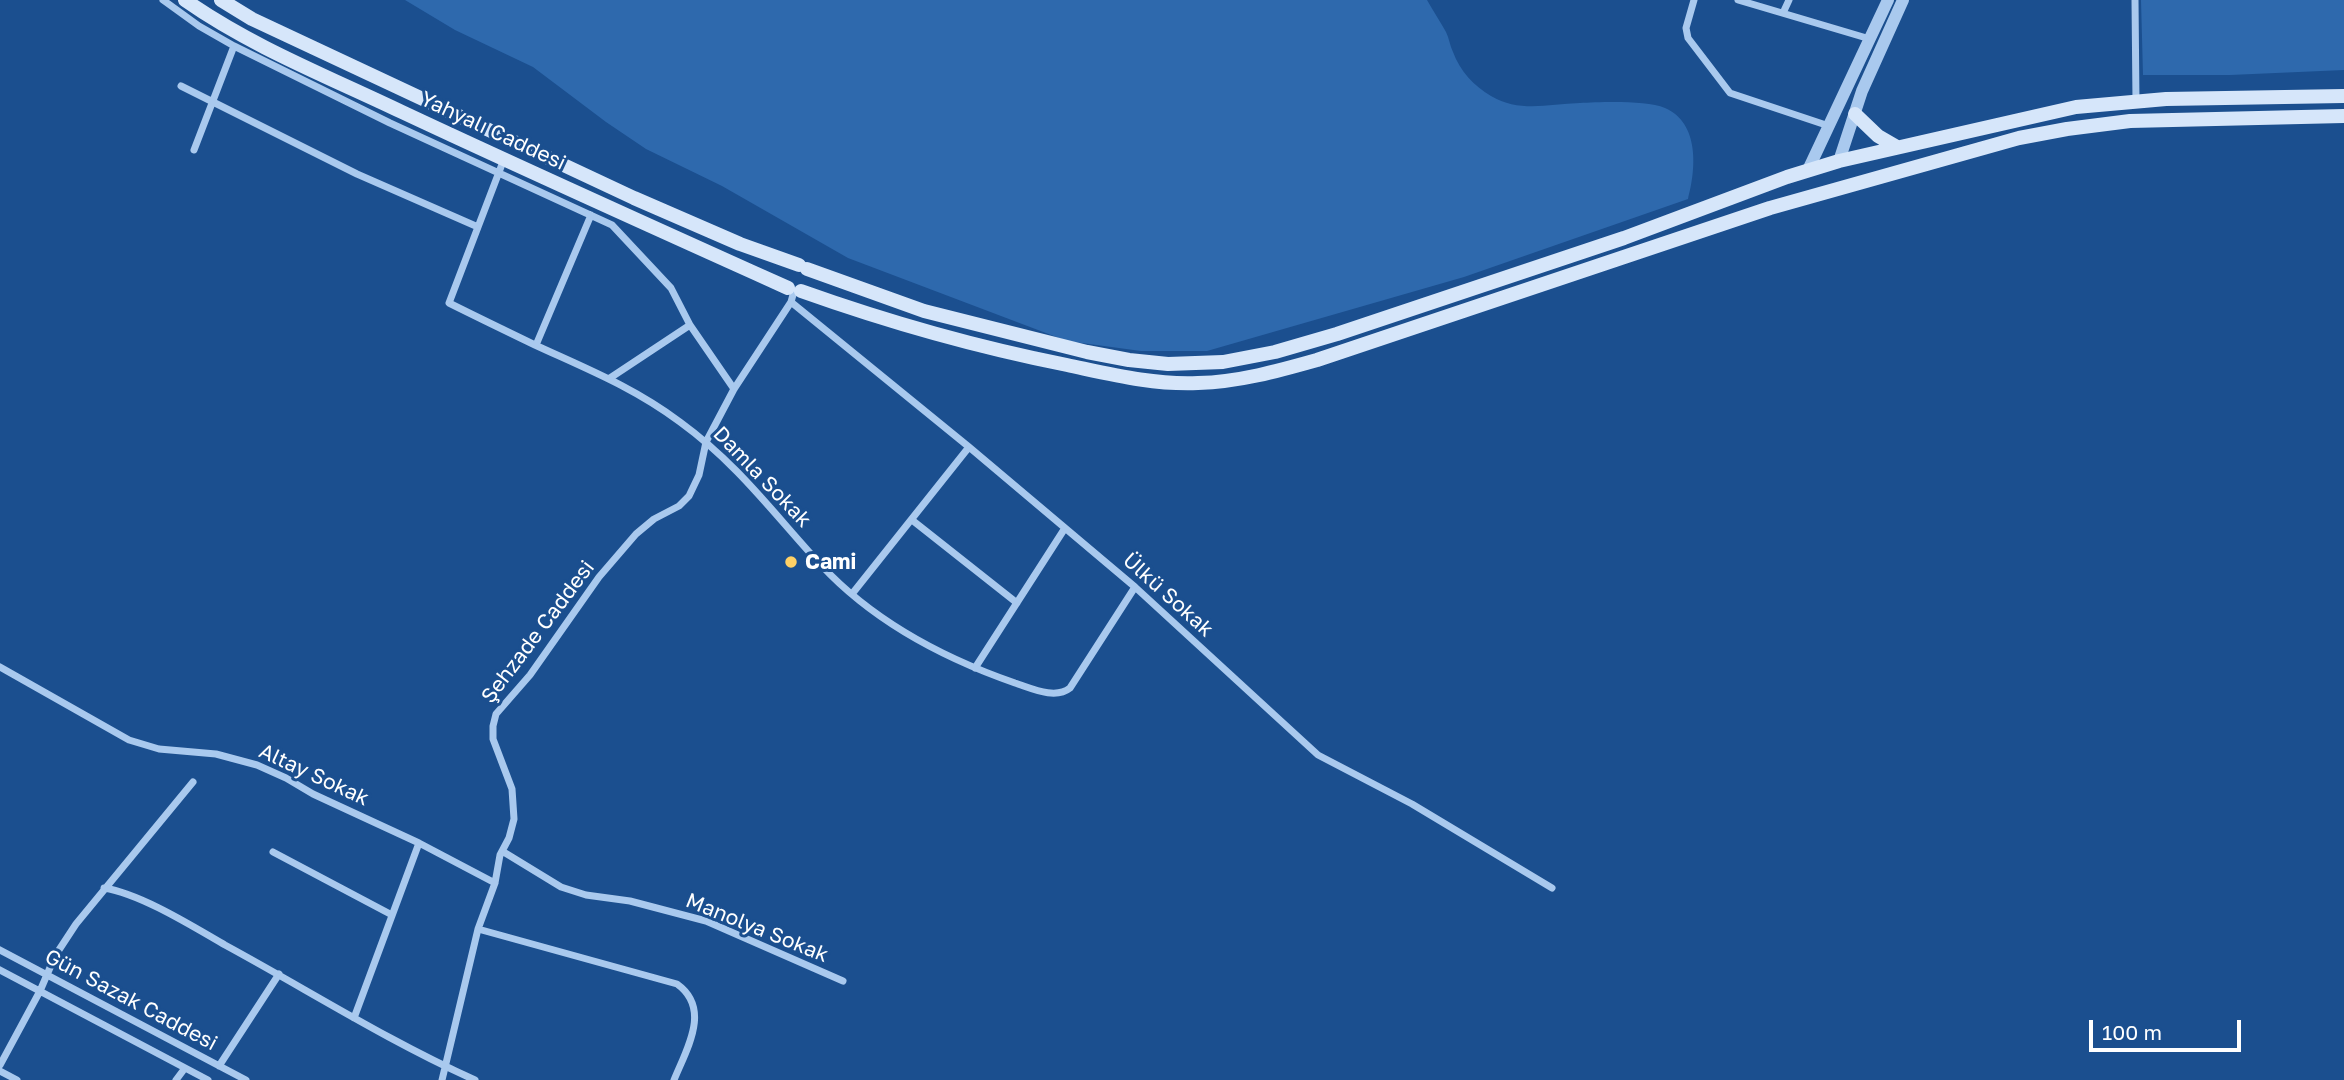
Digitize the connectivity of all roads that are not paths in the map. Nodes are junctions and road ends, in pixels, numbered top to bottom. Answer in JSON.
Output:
{"nodes":[{"id":1,"x":163,"y":0,"type":"edge"},
{"id":2,"x":186,"y":0,"type":"edge"},
{"id":3,"x":221,"y":0,"type":"edge"},
{"id":4,"x":1693,"y":0,"type":"edge"},
{"id":5,"x":1738,"y":0,"type":"edge"},
{"id":6,"x":1789,"y":0,"type":"edge"},
{"id":7,"x":1888,"y":0,"type":"edge"},
{"id":8,"x":1903,"y":0,"type":"edge"},
{"id":9,"x":2134,"y":0,"type":"edge"},
{"id":10,"x":1783,"y":13,"type":"junction"},
{"id":11,"x":1870,"y":39,"type":"junction"},
{"id":12,"x":234,"y":46,"type":"junction"},
{"id":13,"x":181,"y":86,"type":"dead end"},
{"id":14,"x":2344,"y":96,"type":"edge"},
{"id":15,"x":2136,"y":101,"type":"junction"},
{"id":16,"x":213,"y":102,"type":"junction"},
{"id":17,"x":1855,"y":114,"type":"junction"},
{"id":18,"x":2344,"y":116,"type":"edge"},
{"id":19,"x":1830,"y":127,"type":"junction"},
{"id":20,"x":1897,"y":148,"type":"junction"},
{"id":21,"x":194,"y":150,"type":"dead end"},
{"id":22,"x":1839,"y":161,"type":"junction"},
{"id":23,"x":501,"y":166,"type":"junction"},
{"id":24,"x":1808,"y":170,"type":"junction"},
{"id":25,"x":1846,"y":186,"type":"junction"},
{"id":26,"x":1814,"y":194,"type":"junction"},
{"id":27,"x":591,"y":215,"type":"junction"},
{"id":28,"x":478,"y":227,"type":"junction"},
{"id":29,"x":803,"y":267,"type":"junction"},
{"id":30,"x":794,"y":293,"type":"junction"},
{"id":31,"x":690,"y":326,"type":"junction"},
{"id":32,"x":536,"y":345,"type":"junction"},
{"id":33,"x":610,"y":378,"type":"junction"},
{"id":34,"x":734,"y":389,"type":"junction"},
{"id":35,"x":706,"y":442,"type":"junction"},
{"id":36,"x":969,"y":447,"type":"junction"},
{"id":37,"x":912,"y":520,"type":"junction"},
{"id":38,"x":1065,"y":528,"type":"junction"},
{"id":39,"x":1135,"y":587,"type":"junction"},
{"id":40,"x":852,"y":594,"type":"junction"},
{"id":41,"x":1017,"y":603,"type":"junction"},
{"id":42,"x":0,"y":667,"type":"edge"},
{"id":43,"x":975,"y":668,"type":"junction"},
{"id":44,"x":193,"y":782,"type":"dead end"},
{"id":45,"x":419,"y":843,"type":"junction"},
{"id":46,"x":502,"y":851,"type":"junction"},
{"id":47,"x":273,"y":852,"type":"dead end"},
{"id":48,"x":495,"y":883,"type":"junction"},
{"id":49,"x":104,"y":888,"type":"junction"},
{"id":50,"x":1552,"y":888,"type":"dead end"},
{"id":51,"x":392,"y":915,"type":"junction"},
{"id":52,"x":478,"y":929,"type":"junction"},
{"id":53,"x":0,"y":950,"type":"edge"},
{"id":54,"x":0,"y":970,"type":"edge"},
{"id":55,"x":279,"y":974,"type":"junction"},
{"id":56,"x":46,"y":975,"type":"junction"},
{"id":57,"x":843,"y":981,"type":"dead end"},
{"id":58,"x":40,"y":991,"type":"junction"},
{"id":59,"x":354,"y":1018,"type":"junction"},
{"id":60,"x":0,"y":1065,"type":"edge"},
{"id":61,"x":219,"y":1066,"type":"junction"},
{"id":62,"x":445,"y":1066,"type":"junction"},
{"id":63,"x":185,"y":1068,"type":"junction"},
{"id":64,"x":0,"y":1071,"type":"edge"},
{"id":65,"x":17,"y":1080,"type":"edge"},
{"id":66,"x":176,"y":1080,"type":"edge"},
{"id":67,"x":208,"y":1080,"type":"edge"},
{"id":68,"x":246,"y":1080,"type":"edge"},
{"id":69,"x":442,"y":1080,"type":"edge"},
{"id":70,"x":475,"y":1080,"type":"edge"},
{"id":71,"x":674,"y":1080,"type":"edge"}],
"edges":[{"from":1,"to":12,"type":"street"},
{"from":2,"to":23,"type":"main road","name":"Yahyalı Caddesi"},
{"from":3,"to":29,"type":"main road","name":"Yahyalı Caddesi"},
{"from":4,"to":19,"type":"street"},
{"from":5,"to":10,"type":"street"},
{"from":6,"to":10,"type":"street"},
{"from":7,"to":11,"type":"street"},
{"from":8,"to":17,"type":"street"},
{"from":9,"to":15,"type":"street"},
{"from":10,"to":11,"type":"street"},
{"from":11,"to":19,"type":"street"},
{"from":12,"to":16,"type":"street"},
{"from":12,"to":23,"type":"street"},
{"from":13,"to":16,"type":"street"},
{"from":14,"to":15,"type":"main road","name":"Yahyalı Caddesi"},
{"from":15,"to":20,"type":"main road","name":"Yahyalı Caddesi"},
{"from":16,"to":21,"type":"street"},
{"from":16,"to":28,"type":"street"},
{"from":17,"to":20,"type":"main road"},
{"from":17,"to":22,"type":"street"},
{"from":18,"to":25,"type":"main road","name":"Yahyalı Caddesi"},
{"from":19,"to":24,"type":"street"},
{"from":20,"to":22,"type":"main road","name":"Yahyalı Caddesi"},
{"from":22,"to":24,"type":"main road","name":"Yahyalı Caddesi"},
{"from":22,"to":25,"type":"main road"},
{"from":23,"to":27,"type":"street"},
{"from":23,"to":28,"type":"street","name":"Damla Sokak"},
{"from":23,"to":30,"type":"main road","name":"Yahyalı Caddesi"},
{"from":24,"to":26,"type":"main road"},
{"from":24,"to":29,"type":"main road","name":"Yahyalı Caddesi"},
{"from":25,"to":26,"type":"main road","name":"Yahyalı Caddesi"},
{"from":26,"to":30,"type":"main road","name":"Yahyalı Caddesi"},
{"from":27,"to":31,"type":"street"},
{"from":27,"to":32,"type":"street"},
{"from":28,"to":32,"type":"street","name":"Damla Sokak"},
{"from":29,"to":30,"type":"main road"},
{"from":29,"to":30,"type":"main road"},
{"from":30,"to":34,"type":"street","name":"Şehzade Caddesi"},
{"from":30,"to":36,"type":"street","name":"Ülkü Sokak"},
{"from":31,"to":33,"type":"street"},
{"from":31,"to":34,"type":"street"},
{"from":32,"to":33,"type":"street","name":"Damla Sokak"},
{"from":33,"to":35,"type":"street","name":"Damla Sokak"},
{"from":34,"to":35,"type":"street","name":"Şehzade Caddesi"},
{"from":35,"to":40,"type":"street","name":"Damla Sokak"},
{"from":35,"to":46,"type":"street","name":"Şehzade Caddesi"},
{"from":36,"to":37,"type":"street"},
{"from":36,"to":38,"type":"street","name":"Ülkü Sokak"},
{"from":37,"to":40,"type":"street"},
{"from":37,"to":41,"type":"street"},
{"from":38,"to":39,"type":"street","name":"Ülkü Sokak"},
{"from":38,"to":41,"type":"street"},
{"from":39,"to":43,"type":"street","name":"Damla Sokak"},
{"from":39,"to":50,"type":"street","name":"Ülkü Sokak"},
{"from":40,"to":43,"type":"street","name":"Damla Sokak"},
{"from":41,"to":43,"type":"street"},
{"from":42,"to":45,"type":"street","name":"Altay Sokak"},
{"from":44,"to":49,"type":"street"},
{"from":45,"to":48,"type":"street","name":"Altay Sokak"},
{"from":45,"to":51,"type":"street"},
{"from":46,"to":48,"type":"street","name":"Şehzade Caddesi"},
{"from":46,"to":57,"type":"street","name":"Manolya Sokak"},
{"from":47,"to":51,"type":"street"},
{"from":48,"to":52,"type":"street","name":"Şehzade Caddesi"},
{"from":49,"to":55,"type":"street"},
{"from":49,"to":56,"type":"street"},
{"from":51,"to":59,"type":"street"},
{"from":52,"to":62,"type":"street","name":"Şehzade Caddesi"},
{"from":52,"to":71,"type":"street"},
{"from":53,"to":56,"type":"street","name":"Gün Sazak Caddesi"},
{"from":54,"to":58,"type":"street","name":"Gün Sazak Caddesi"},
{"from":55,"to":59,"type":"street"},
{"from":55,"to":61,"type":"street"},
{"from":56,"to":58,"type":"street"},
{"from":56,"to":61,"type":"street","name":"Gün Sazak Caddesi"},
{"from":58,"to":60,"type":"street"},
{"from":58,"to":63,"type":"street","name":"Gün Sazak Caddesi"},
{"from":59,"to":62,"type":"street"},
{"from":61,"to":68,"type":"street","name":"Gün Sazak Caddesi"},
{"from":62,"to":69,"type":"street","name":"Şehzade Caddesi"},
{"from":62,"to":70,"type":"street"},
{"from":63,"to":66,"type":"street"},
{"from":63,"to":67,"type":"street","name":"Gün Sazak Caddesi"},
{"from":64,"to":65,"type":"street"}]}
